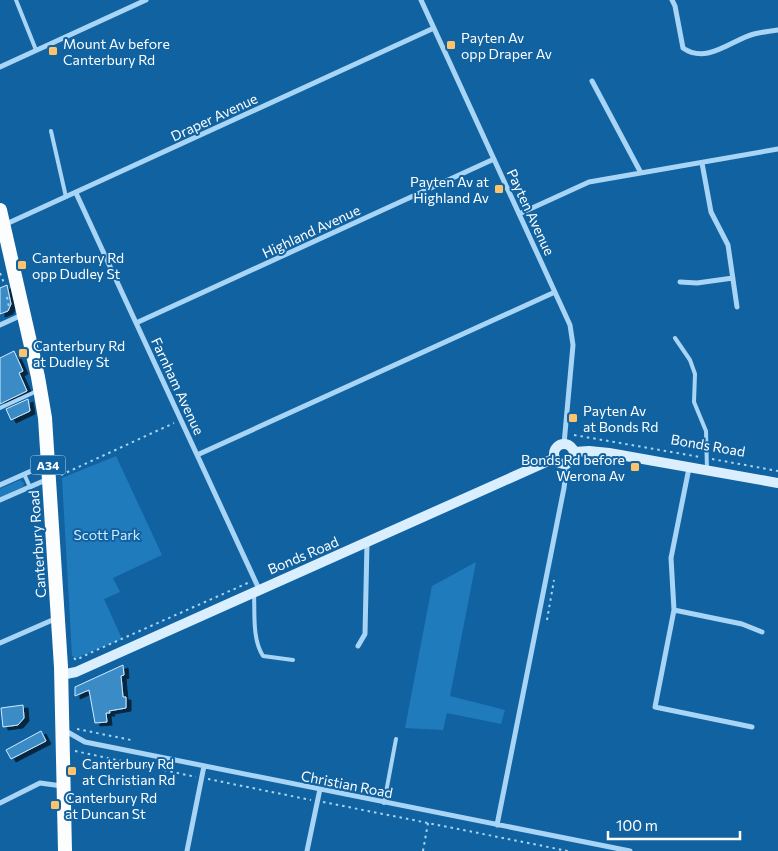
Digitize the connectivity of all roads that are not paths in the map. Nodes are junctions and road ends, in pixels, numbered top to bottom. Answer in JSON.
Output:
{"nodes":[{"id":1,"x":16,"y":0,"type":"edge"},
{"id":2,"x":146,"y":0,"type":"edge"},
{"id":3,"x":421,"y":0,"type":"edge"},
{"id":4,"x":672,"y":0,"type":"edge"},
{"id":5,"x":434,"y":28,"type":"junction"},
{"id":6,"x":778,"y":30,"type":"edge"},
{"id":7,"x":36,"y":50,"type":"junction"},
{"id":8,"x":0,"y":67,"type":"edge"},
{"id":9,"x":592,"y":81,"type":"dead end"},
{"id":10,"x":51,"y":131,"type":"dead end"},
{"id":11,"x":778,"y":149,"type":"edge"},
{"id":12,"x":494,"y":159,"type":"junction"},
{"id":13,"x":702,"y":163,"type":"junction"},
{"id":14,"x":642,"y":173,"type":"junction"},
{"id":15,"x":76,"y":192,"type":"junction"},
{"id":16,"x":66,"y":197,"type":"junction"},
{"id":17,"x":0,"y":210,"type":"edge"},
{"id":18,"x":519,"y":214,"type":"junction"},
{"id":19,"x":4,"y":225,"type":"junction"},
{"id":20,"x":733,"y":278,"type":"junction"},
{"id":21,"x":680,"y":282,"type":"dead end"},
{"id":22,"x":555,"y":292,"type":"junction"},
{"id":23,"x":736,"y":307,"type":"dead end"},
{"id":24,"x":24,"y":314,"type":"junction"},
{"id":25,"x":136,"y":323,"type":"junction"},
{"id":26,"x":0,"y":325,"type":"edge"},
{"id":27,"x":675,"y":338,"type":"dead end"},
{"id":28,"x":41,"y":389,"type":"junction"},
{"id":29,"x":0,"y":408,"type":"edge"},
{"id":30,"x":564,"y":444,"type":"junction"},
{"id":31,"x":574,"y":452,"type":"junction"},
{"id":32,"x":197,"y":456,"type":"junction"},
{"id":33,"x":555,"y":458,"type":"junction"},
{"id":34,"x":48,"y":463,"type":"junction"},
{"id":35,"x":567,"y":464,"type":"junction"},
{"id":36,"x":689,"y":468,"type":"junction"},
{"id":37,"x":708,"y":471,"type":"junction"},
{"id":38,"x":24,"y":474,"type":"junction"},
{"id":39,"x":55,"y":477,"type":"junction"},
{"id":40,"x":778,"y":483,"type":"edge"},
{"id":41,"x":0,"y":485,"type":"edge"},
{"id":42,"x":30,"y":487,"type":"junction"},
{"id":43,"x":0,"y":500,"type":"edge"},
{"id":44,"x":367,"y":542,"type":"junction"},
{"id":45,"x":257,"y":590,"type":"junction"},
{"id":46,"x":674,"y":610,"type":"junction"},
{"id":47,"x":58,"y":618,"type":"junction"},
{"id":48,"x":762,"y":632,"type":"dead end"},
{"id":49,"x":0,"y":644,"type":"edge"},
{"id":50,"x":358,"y":646,"type":"dead end"},
{"id":51,"x":293,"y":660,"type":"dead end"},
{"id":52,"x":61,"y":675,"type":"junction"},
{"id":53,"x":752,"y":727,"type":"dead end"},
{"id":54,"x":69,"y":729,"type":"junction"},
{"id":55,"x":396,"y":739,"type":"dead end"},
{"id":56,"x":204,"y":766,"type":"junction"},
{"id":57,"x":64,"y":786,"type":"junction"},
{"id":58,"x":320,"y":789,"type":"junction"},
{"id":59,"x":0,"y":803,"type":"edge"},
{"id":60,"x":384,"y":803,"type":"junction"},
{"id":61,"x":497,"y":825,"type":"junction"},
{"id":62,"x":65,"y":851,"type":"edge"},
{"id":63,"x":187,"y":851,"type":"edge"},
{"id":64,"x":308,"y":851,"type":"edge"},
{"id":65,"x":630,"y":851,"type":"edge"}],
"edges":[{"from":1,"to":7,"type":"lane"},
{"from":2,"to":7,"type":"street"},
{"from":3,"to":5,"type":"street","name":"Payten Avenue"},
{"from":4,"to":6,"type":"street"},
{"from":5,"to":12,"type":"street","name":"Payten Avenue"},
{"from":5,"to":15,"type":"street","name":"Draper Avenue"},
{"from":7,"to":8,"type":"street"},
{"from":9,"to":14,"type":"street"},
{"from":10,"to":16,"type":"lane"},
{"from":11,"to":13,"type":"street"},
{"from":12,"to":18,"type":"street","name":"Payten Avenue"},
{"from":12,"to":25,"type":"street","name":"Highland Avenue"},
{"from":13,"to":14,"type":"street"},
{"from":13,"to":20,"type":"street"},
{"from":14,"to":18,"type":"street"},
{"from":15,"to":16,"type":"street","name":"Draper Avenue"},
{"from":15,"to":25,"type":"street","name":"Farnham Avenue"},
{"from":16,"to":19,"type":"street","name":"Draper Avenue"},
{"from":17,"to":19,"type":"highway","name":"Canterbury Road","number":"A34"},
{"from":18,"to":22,"type":"street","name":"Payten Avenue"},
{"from":19,"to":24,"type":"highway","name":"Canterbury Road","number":"A34"},
{"from":20,"to":21,"type":"street"},
{"from":20,"to":23,"type":"street"},
{"from":22,"to":30,"type":"street","name":"Payten Avenue"},
{"from":22,"to":32,"type":"street"},
{"from":24,"to":26,"type":"street"},
{"from":24,"to":28,"type":"highway","name":"Canterbury Road","number":"A34"},
{"from":25,"to":32,"type":"street","name":"Farnham Avenue"},
{"from":27,"to":37,"type":"lane"},
{"from":28,"to":29,"type":"lane"},
{"from":28,"to":34,"type":"highway","name":"Canterbury Road","number":"A34"},
{"from":30,"to":31,"type":"main road"},
{"from":30,"to":33,"type":"main road"},
{"from":31,"to":35,"type":"main road"},
{"from":31,"to":36,"type":"main road","name":"Bonds Road"},
{"from":32,"to":45,"type":"street","name":"Farnham Avenue"},
{"from":33,"to":35,"type":"main road"},
{"from":33,"to":44,"type":"main road","name":"Bonds Road"},
{"from":34,"to":38,"type":"street"},
{"from":34,"to":39,"type":"highway","name":"Canterbury Road","number":"A34"},
{"from":35,"to":61,"type":"street"},
{"from":36,"to":37,"type":"main road","name":"Bonds Road"},
{"from":36,"to":46,"type":"street"},
{"from":37,"to":40,"type":"main road","name":"Bonds Road"},
{"from":38,"to":41,"type":"street"},
{"from":38,"to":42,"type":"lane"},
{"from":39,"to":42,"type":"street"},
{"from":39,"to":47,"type":"highway","name":"Canterbury Road","number":"A34"},
{"from":42,"to":43,"type":"street"},
{"from":44,"to":45,"type":"main road","name":"Bonds Road"},
{"from":44,"to":50,"type":"street"},
{"from":45,"to":51,"type":"lane"},
{"from":45,"to":52,"type":"main road","name":"Bonds Road"},
{"from":46,"to":48,"type":"street"},
{"from":46,"to":53,"type":"street"},
{"from":47,"to":49,"type":"street"},
{"from":47,"to":52,"type":"highway","name":"Canterbury Road","number":"A34"},
{"from":52,"to":54,"type":"highway","name":"Canterbury Road","number":"A34"},
{"from":54,"to":56,"type":"street","name":"Christian Road"},
{"from":54,"to":57,"type":"highway","name":"Canterbury Road","number":"A34"},
{"from":55,"to":60,"type":"lane"},
{"from":56,"to":58,"type":"street","name":"Christian Road"},
{"from":56,"to":63,"type":"street"},
{"from":57,"to":59,"type":"street"},
{"from":57,"to":62,"type":"highway","name":"Canterbury Road","number":"A34"},
{"from":58,"to":60,"type":"street","name":"Christian Road"},
{"from":58,"to":64,"type":"street"},
{"from":60,"to":61,"type":"street","name":"Christian Road"},
{"from":61,"to":65,"type":"street","name":"Christian Road"}]}
